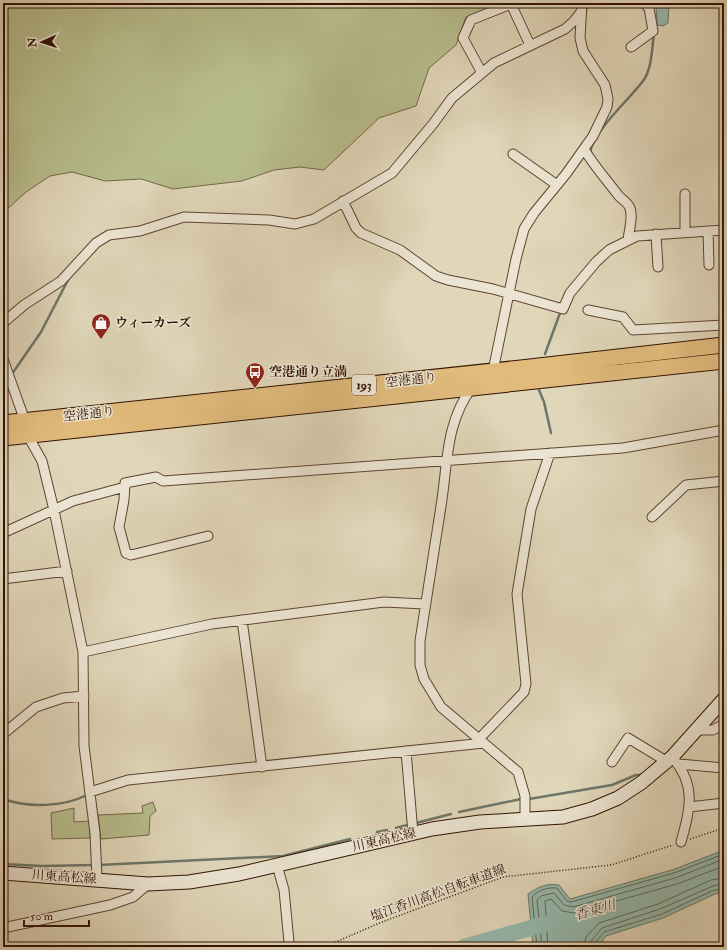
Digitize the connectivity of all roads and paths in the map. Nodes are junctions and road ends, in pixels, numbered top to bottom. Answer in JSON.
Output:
{"nodes":[{"id":1,"x":644,"y":3,"type":"edge"},
{"id":2,"x":582,"y":7,"type":"edge"},
{"id":3,"x":530,"y":45,"type":"junction"},
{"id":4,"x":631,"y":47,"type":"dead end"},
{"id":5,"x":482,"y":73,"type":"junction"},
{"id":6,"x":584,"y":150,"type":"junction"},
{"id":7,"x":513,"y":154,"type":"dead end"},
{"id":8,"x":557,"y":185,"type":"junction"},
{"id":9,"x":685,"y":194,"type":"dead end"},
{"id":10,"x":343,"y":201,"type":"junction"},
{"id":11,"x":724,"y":230,"type":"edge"},
{"id":12,"x":708,"y":231,"type":"junction"},
{"id":13,"x":686,"y":232,"type":"junction"},
{"id":14,"x":656,"y":234,"type":"junction"},
{"id":15,"x":628,"y":240,"type":"junction"},
{"id":16,"x":709,"y":265,"type":"dead end"},
{"id":17,"x":658,"y":267,"type":"dead end"},
{"id":18,"x":508,"y":294,"type":"junction"},
{"id":19,"x":588,"y":310,"type":"dead end"},
{"id":20,"x":3,"y":324,"type":"edge"},
{"id":21,"x":724,"y":324,"type":"edge"},
{"id":22,"x":724,"y":345,"type":"edge"},
{"id":23,"x":3,"y":359,"type":"edge"},
{"id":24,"x":724,"y":360,"type":"edge"},
{"id":25,"x":493,"y":371,"type":"junction"},
{"id":26,"x":473,"y":386,"type":"junction"},
{"id":27,"x":3,"y":423,"type":"edge"},
{"id":28,"x":26,"y":428,"type":"junction"},
{"id":29,"x":724,"y":430,"type":"edge"},
{"id":30,"x":3,"y":438,"type":"edge"},
{"id":31,"x":550,"y":453,"type":"junction"},
{"id":32,"x":447,"y":460,"type":"junction"},
{"id":33,"x":724,"y":481,"type":"edge"},
{"id":34,"x":125,"y":487,"type":"junction"},
{"id":35,"x":54,"y":510,"type":"junction"},
{"id":36,"x":652,"y":517,"type":"dead end"},
{"id":37,"x":3,"y":533,"type":"edge"},
{"id":38,"x":208,"y":536,"type":"dead end"},
{"id":39,"x":67,"y":571,"type":"junction"},
{"id":40,"x":3,"y":579,"type":"edge"},
{"id":41,"x":425,"y":604,"type":"junction"},
{"id":42,"x":242,"y":620,"type":"junction"},
{"id":43,"x":84,"y":652,"type":"junction"},
{"id":44,"x":84,"y":696,"type":"junction"},
{"id":45,"x":724,"y":699,"type":"edge"},
{"id":46,"x":724,"y":724,"type":"edge"},
{"id":47,"x":696,"y":730,"type":"junction"},
{"id":48,"x":3,"y":734,"type":"edge"},
{"id":49,"x":481,"y":741,"type":"junction"},
{"id":50,"x":406,"y":751,"type":"junction"},
{"id":51,"x":672,"y":761,"type":"junction"},
{"id":52,"x":612,"y":762,"type":"dead end"},
{"id":53,"x":262,"y":767,"type":"junction"},
{"id":54,"x":724,"y":768,"type":"edge"},
{"id":55,"x":90,"y":792,"type":"junction"},
{"id":56,"x":724,"y":803,"type":"edge"},
{"id":57,"x":689,"y":807,"type":"junction"},
{"id":58,"x":525,"y":820,"type":"junction"},
{"id":59,"x":724,"y":828,"type":"edge"},
{"id":60,"x":413,"y":833,"type":"junction"},
{"id":61,"x":681,"y":842,"type":"junction"},
{"id":62,"x":277,"y":865,"type":"junction"},
{"id":63,"x":3,"y":873,"type":"edge"},
{"id":64,"x":97,"y":879,"type":"junction"},
{"id":65,"x":148,"y":884,"type":"junction"},
{"id":66,"x":3,"y":928,"type":"edge"},
{"id":67,"x":289,"y":942,"type":"dead end"},
{"id":68,"x":324,"y":947,"type":"edge"}],
"edges":[{"from":1,"to":4,"type":"street"},
{"from":2,"to":3,"type":"street"},
{"from":2,"to":6,"type":"street"},
{"from":3,"to":5,"type":"street"},
{"from":3,"to":5,"type":"street"},
{"from":5,"to":10,"type":"street"},
{"from":6,"to":8,"type":"street"},
{"from":6,"to":15,"type":"street"},
{"from":7,"to":8,"type":"street"},
{"from":8,"to":18,"type":"street"},
{"from":9,"to":13,"type":"street"},
{"from":10,"to":18,"type":"street"},
{"from":10,"to":20,"type":"street"},
{"from":11,"to":12,"type":"street"},
{"from":12,"to":13,"type":"street"},
{"from":12,"to":16,"type":"street"},
{"from":13,"to":14,"type":"street"},
{"from":14,"to":15,"type":"street"},
{"from":14,"to":17,"type":"street"},
{"from":15,"to":18,"type":"street"},
{"from":18,"to":25,"type":"street"},
{"from":19,"to":21,"type":"street"},
{"from":22,"to":25,"type":"highway","name":"空港通り","number":"193"},
{"from":23,"to":28,"type":"street"},
{"from":24,"to":26,"type":"highway","name":"空港通り","number":"193"},
{"from":25,"to":26,"type":"street"},
{"from":25,"to":28,"type":"highway","name":"空港通り","number":"193"},
{"from":26,"to":28,"type":"highway","name":"空港通り","number":"193"},
{"from":26,"to":32,"type":"street"},
{"from":27,"to":28,"type":"highway","name":"空港通り","number":"193"},
{"from":28,"to":30,"type":"highway","name":"空港通り","number":"193"},
{"from":28,"to":35,"type":"street"},
{"from":29,"to":31,"type":"street"},
{"from":31,"to":32,"type":"street"},
{"from":31,"to":49,"type":"street"},
{"from":32,"to":34,"type":"street"},
{"from":32,"to":41,"type":"street"},
{"from":33,"to":36,"type":"street"},
{"from":34,"to":35,"type":"street"},
{"from":34,"to":38,"type":"street"},
{"from":35,"to":37,"type":"street"},
{"from":35,"to":39,"type":"street"},
{"from":39,"to":40,"type":"street"},
{"from":39,"to":43,"type":"street"},
{"from":41,"to":42,"type":"street"},
{"from":41,"to":49,"type":"street"},
{"from":42,"to":43,"type":"street"},
{"from":42,"to":53,"type":"street"},
{"from":43,"to":44,"type":"street"},
{"from":44,"to":48,"type":"street"},
{"from":44,"to":55,"type":"street"},
{"from":45,"to":47,"type":"main road","name":"川東高松線"},
{"from":46,"to":47,"type":"street"},
{"from":47,"to":51,"type":"main road","name":"川東高松線"},
{"from":49,"to":50,"type":"street"},
{"from":49,"to":58,"type":"street"},
{"from":50,"to":53,"type":"street"},
{"from":50,"to":60,"type":"street"},
{"from":51,"to":52,"type":"street"},
{"from":51,"to":54,"type":"street"},
{"from":51,"to":57,"type":"street"},
{"from":51,"to":58,"type":"main road","name":"川東高松線"},
{"from":53,"to":55,"type":"street"},
{"from":55,"to":64,"type":"street"},
{"from":56,"to":57,"type":"street"},
{"from":57,"to":61,"type":"street"},
{"from":58,"to":60,"type":"main road","name":"川東高松線"},
{"from":59,"to":61,"type":"path","name":"塩江香川高松自転車道線"},
{"from":60,"to":62,"type":"main road","name":"川東高松線"},
{"from":61,"to":68,"type":"path","name":"塩江香川高松自転車道線"},
{"from":62,"to":65,"type":"main road","name":"川東高松線"},
{"from":62,"to":67,"type":"street"},
{"from":63,"to":64,"type":"main road","name":"川東高松線"},
{"from":64,"to":65,"type":"main road","name":"川東高松線"},
{"from":65,"to":66,"type":"street"}]}
